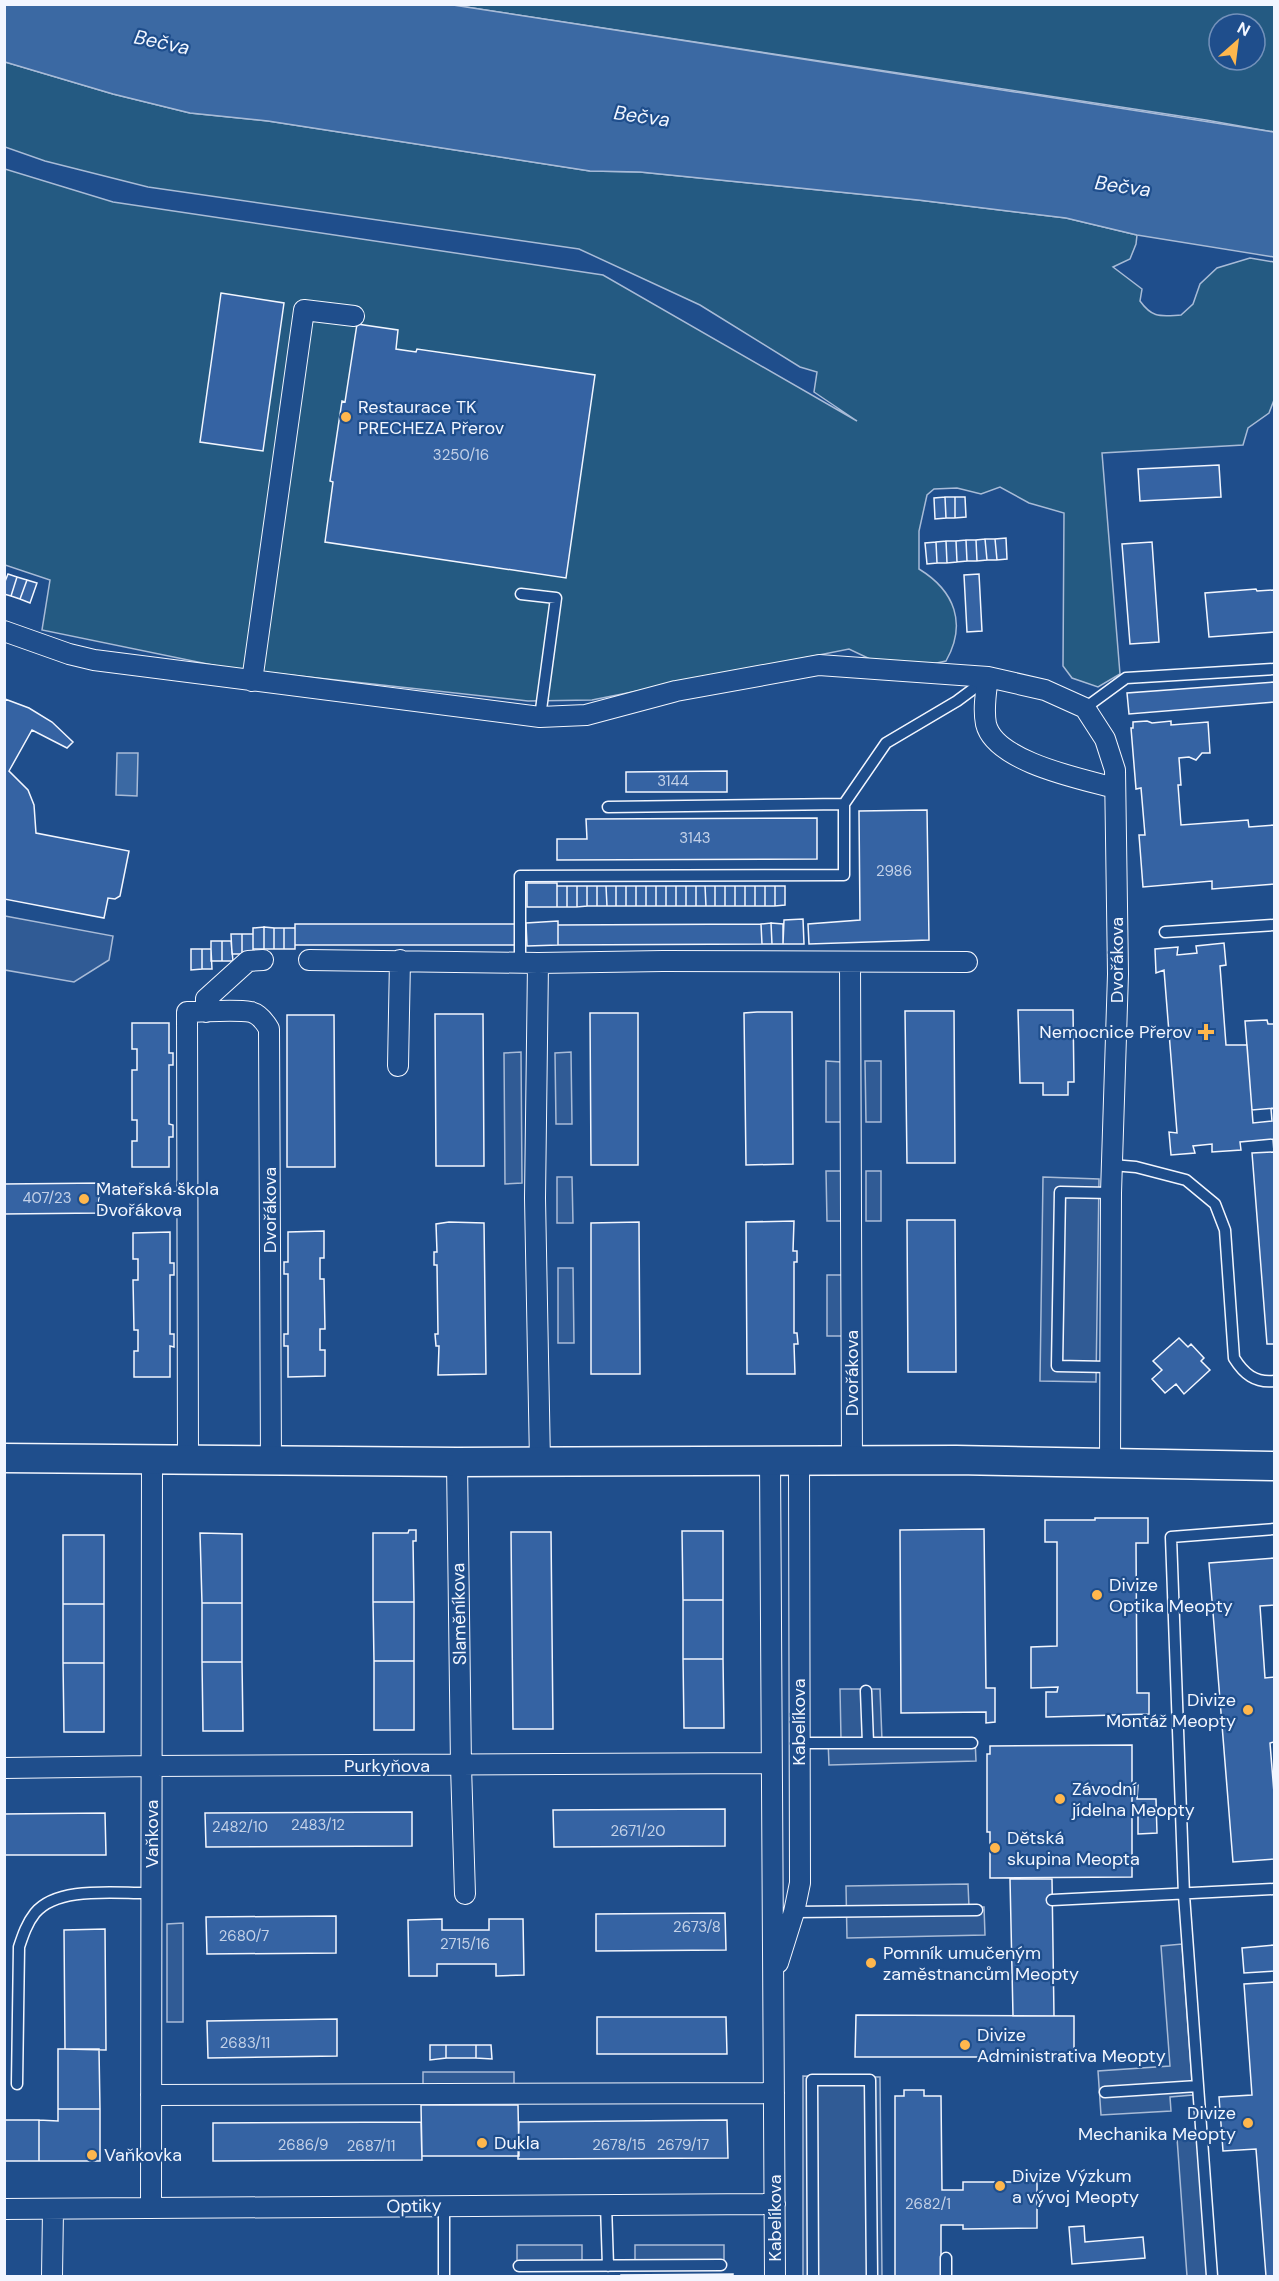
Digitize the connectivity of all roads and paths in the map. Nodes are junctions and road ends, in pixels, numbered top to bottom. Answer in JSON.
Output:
{"nodes":[{"id":1,"x":354,"y":316,"type":"dead end"},
{"id":2,"x":521,"y":594,"type":"dead end"},
{"id":3,"x":4,"y":631,"type":"edge"},
{"id":4,"x":1275,"y":669,"type":"edge"},
{"id":5,"x":988,"y":677,"type":"junction"},
{"id":6,"x":252,"y":681,"type":"junction"},
{"id":7,"x":1084,"y":708,"type":"junction"},
{"id":8,"x":540,"y":717,"type":"junction"},
{"id":9,"x":1115,"y":788,"type":"junction"},
{"id":10,"x":844,"y":804,"type":"junction"},
{"id":11,"x":608,"y":807,"type":"dead end"},
{"id":12,"x":1275,"y":925,"type":"edge"},
{"id":13,"x":1165,"y":932,"type":"dead end"},
{"id":14,"x":263,"y":960,"type":"dead end"},
{"id":15,"x":309,"y":960,"type":"dead end"},
{"id":16,"x":400,"y":960,"type":"junction"},
{"id":17,"x":850,"y":962,"type":"junction"},
{"id":18,"x":967,"y":962,"type":"dead end"},
{"id":19,"x":529,"y":963,"type":"junction"},
{"id":20,"x":206,"y":1012,"type":"junction"},
{"id":21,"x":398,"y":1066,"type":"dead end"},
{"id":22,"x":1112,"y":1165,"type":"junction"},
{"id":23,"x":1111,"y":1193,"type":"junction"},
{"id":24,"x":109,"y":1201,"type":"dead end"},
{"id":25,"x":186,"y":1202,"type":"junction"},
{"id":26,"x":1109,"y":1367,"type":"junction"},
{"id":27,"x":1275,"y":1381,"type":"edge"},
{"id":28,"x":4,"y":1458,"type":"edge"},
{"id":29,"x":188,"y":1459,"type":"junction"},
{"id":30,"x":152,"y":1460,"type":"junction"},
{"id":31,"x":770,"y":1460,"type":"junction"},
{"id":32,"x":799,"y":1460,"type":"junction"},
{"id":33,"x":271,"y":1461,"type":"junction"},
{"id":34,"x":852,"y":1461,"type":"junction"},
{"id":35,"x":457,"y":1462,"type":"junction"},
{"id":36,"x":540,"y":1462,"type":"junction"},
{"id":37,"x":1110,"y":1464,"type":"junction"},
{"id":38,"x":1275,"y":1466,"type":"edge"},
{"id":39,"x":1275,"y":1529,"type":"edge"},
{"id":40,"x":866,"y":1691,"type":"dead end"},
{"id":41,"x":799,"y":1743,"type":"junction"},
{"id":42,"x":868,"y":1743,"type":"junction"},
{"id":43,"x":972,"y":1743,"type":"dead end"},
{"id":44,"x":770,"y":1763,"type":"junction"},
{"id":45,"x":152,"y":1766,"type":"junction"},
{"id":46,"x":460,"y":1766,"type":"junction"},
{"id":47,"x":4,"y":1768,"type":"edge"},
{"id":48,"x":1275,"y":1889,"type":"edge"},
{"id":49,"x":152,"y":1893,"type":"junction"},
{"id":50,"x":465,"y":1894,"type":"dead end"},
{"id":51,"x":1184,"y":1895,"type":"junction"},
{"id":52,"x":1052,"y":1900,"type":"dead end"},
{"id":53,"x":976,"y":1911,"type":"dead end"},
{"id":54,"x":794,"y":1912,"type":"junction"},
{"id":55,"x":772,"y":1913,"type":"junction"},
{"id":56,"x":773,"y":1980,"type":"junction"},
{"id":57,"x":17,"y":2084,"type":"dead end"},
{"id":58,"x":1198,"y":2086,"type":"junction"},
{"id":59,"x":1105,"y":2092,"type":"dead end"},
{"id":60,"x":774,"y":2093,"type":"junction"},
{"id":61,"x":151,"y":2095,"type":"junction"},
{"id":62,"x":775,"y":2204,"type":"junction"},
{"id":63,"x":606,"y":2205,"type":"junction"},
{"id":64,"x":444,"y":2206,"type":"junction"},
{"id":65,"x":151,"y":2208,"type":"junction"},
{"id":66,"x":4,"y":2210,"type":"edge"},
{"id":67,"x":53,"y":2210,"type":"junction"},
{"id":68,"x":946,"y":2258,"type":"dead end"},
{"id":69,"x":722,"y":2265,"type":"dead end"},
{"id":70,"x":519,"y":2266,"type":"dead end"},
{"id":71,"x":608,"y":2266,"type":"junction"},
{"id":72,"x":52,"y":2277,"type":"edge"},
{"id":73,"x":444,"y":2277,"type":"edge"},
{"id":74,"x":775,"y":2277,"type":"edge"},
{"id":75,"x":813,"y":2277,"type":"edge"},
{"id":76,"x":872,"y":2277,"type":"edge"},
{"id":77,"x":946,"y":2277,"type":"edge"},
{"id":78,"x":1212,"y":2277,"type":"edge"}],
"edges":[{"from":1,"to":6,"type":"street"},
{"from":2,"to":8,"type":"lane"},
{"from":3,"to":6,"type":"street"},
{"from":4,"to":7,"type":"lane"},
{"from":5,"to":7,"type":"street"},
{"from":5,"to":8,"type":"street"},
{"from":5,"to":9,"type":"street"},
{"from":5,"to":10,"type":"lane"},
{"from":6,"to":8,"type":"street"},
{"from":7,"to":9,"type":"street","name":"Dvořákova"},
{"from":9,"to":22,"type":"street","name":"Dvořákova"},
{"from":10,"to":11,"type":"lane"},
{"from":10,"to":19,"type":"lane"},
{"from":12,"to":13,"type":"lane"},
{"from":14,"to":20,"type":"street"},
{"from":15,"to":16,"type":"street"},
{"from":16,"to":19,"type":"street"},
{"from":16,"to":21,"type":"street"},
{"from":17,"to":18,"type":"street"},
{"from":17,"to":19,"type":"street"},
{"from":17,"to":34,"type":"street","name":"Dvořákova"},
{"from":19,"to":36,"type":"street"},
{"from":20,"to":25,"type":"street","name":"Dvořákova"},
{"from":20,"to":33,"type":"street","name":"Dvořákova"},
{"from":22,"to":23,"type":"street","name":"Dvořákova"},
{"from":22,"to":27,"type":"lane"},
{"from":23,"to":26,"type":"street","name":"Dvořákova"},
{"from":23,"to":26,"type":"lane"},
{"from":24,"to":25,"type":"street"},
{"from":25,"to":29,"type":"street","name":"Dvořákova"},
{"from":26,"to":37,"type":"street","name":"Dvořákova"},
{"from":28,"to":30,"type":"main road"},
{"from":29,"to":30,"type":"main road"},
{"from":29,"to":33,"type":"main road"},
{"from":30,"to":45,"type":"street","name":"Vaňkova"},
{"from":31,"to":32,"type":"main road"},
{"from":31,"to":36,"type":"main road"},
{"from":31,"to":44,"type":"street","name":"Kabelíkova"},
{"from":32,"to":34,"type":"main road"},
{"from":32,"to":41,"type":"street","name":"Kabelíkova"},
{"from":33,"to":35,"type":"main road"},
{"from":34,"to":37,"type":"main road"},
{"from":35,"to":36,"type":"main road"},
{"from":35,"to":46,"type":"street","name":"Slaměníkova"},
{"from":37,"to":38,"type":"main road"},
{"from":39,"to":51,"type":"lane"},
{"from":40,"to":42,"type":"lane"},
{"from":41,"to":42,"type":"lane"},
{"from":41,"to":54,"type":"street","name":"Kabelíkova"},
{"from":42,"to":43,"type":"lane"},
{"from":44,"to":46,"type":"street","name":"Purkyňova"},
{"from":44,"to":55,"type":"street","name":"Kabelíkova"},
{"from":45,"to":46,"type":"street","name":"Purkyňova"},
{"from":45,"to":47,"type":"street","name":"Purkyňova"},
{"from":45,"to":49,"type":"street","name":"Vaňkova"},
{"from":46,"to":50,"type":"street","name":"Slaměníkova"},
{"from":48,"to":51,"type":"lane"},
{"from":49,"to":57,"type":"lane"},
{"from":49,"to":61,"type":"street","name":"Vaňkova"},
{"from":51,"to":52,"type":"lane"},
{"from":51,"to":58,"type":"lane"},
{"from":53,"to":54,"type":"lane"},
{"from":54,"to":55,"type":"street"},
{"from":54,"to":56,"type":"street","name":"Kabelíkova"},
{"from":55,"to":56,"type":"street","name":"Kabelíkova"},
{"from":56,"to":60,"type":"street","name":"Kabelíkova"},
{"from":58,"to":59,"type":"lane"},
{"from":58,"to":78,"type":"lane"},
{"from":60,"to":61,"type":"street"},
{"from":60,"to":62,"type":"street","name":"Kabelíkova"},
{"from":61,"to":65,"type":"street","name":"Vaňkova"},
{"from":62,"to":63,"type":"street","name":"Optiky"},
{"from":62,"to":74,"type":"street","name":"Kabelíkova"},
{"from":63,"to":64,"type":"street","name":"Optiky"},
{"from":63,"to":71,"type":"lane"},
{"from":64,"to":65,"type":"street","name":"Optiky"},
{"from":64,"to":73,"type":"lane"},
{"from":65,"to":67,"type":"street","name":"Optiky"},
{"from":66,"to":67,"type":"street","name":"Optiky"},
{"from":67,"to":72,"type":"street"},
{"from":68,"to":77,"type":"lane"},
{"from":69,"to":71,"type":"lane"},
{"from":70,"to":71,"type":"lane"},
{"from":75,"to":76,"type":"lane"}]}
